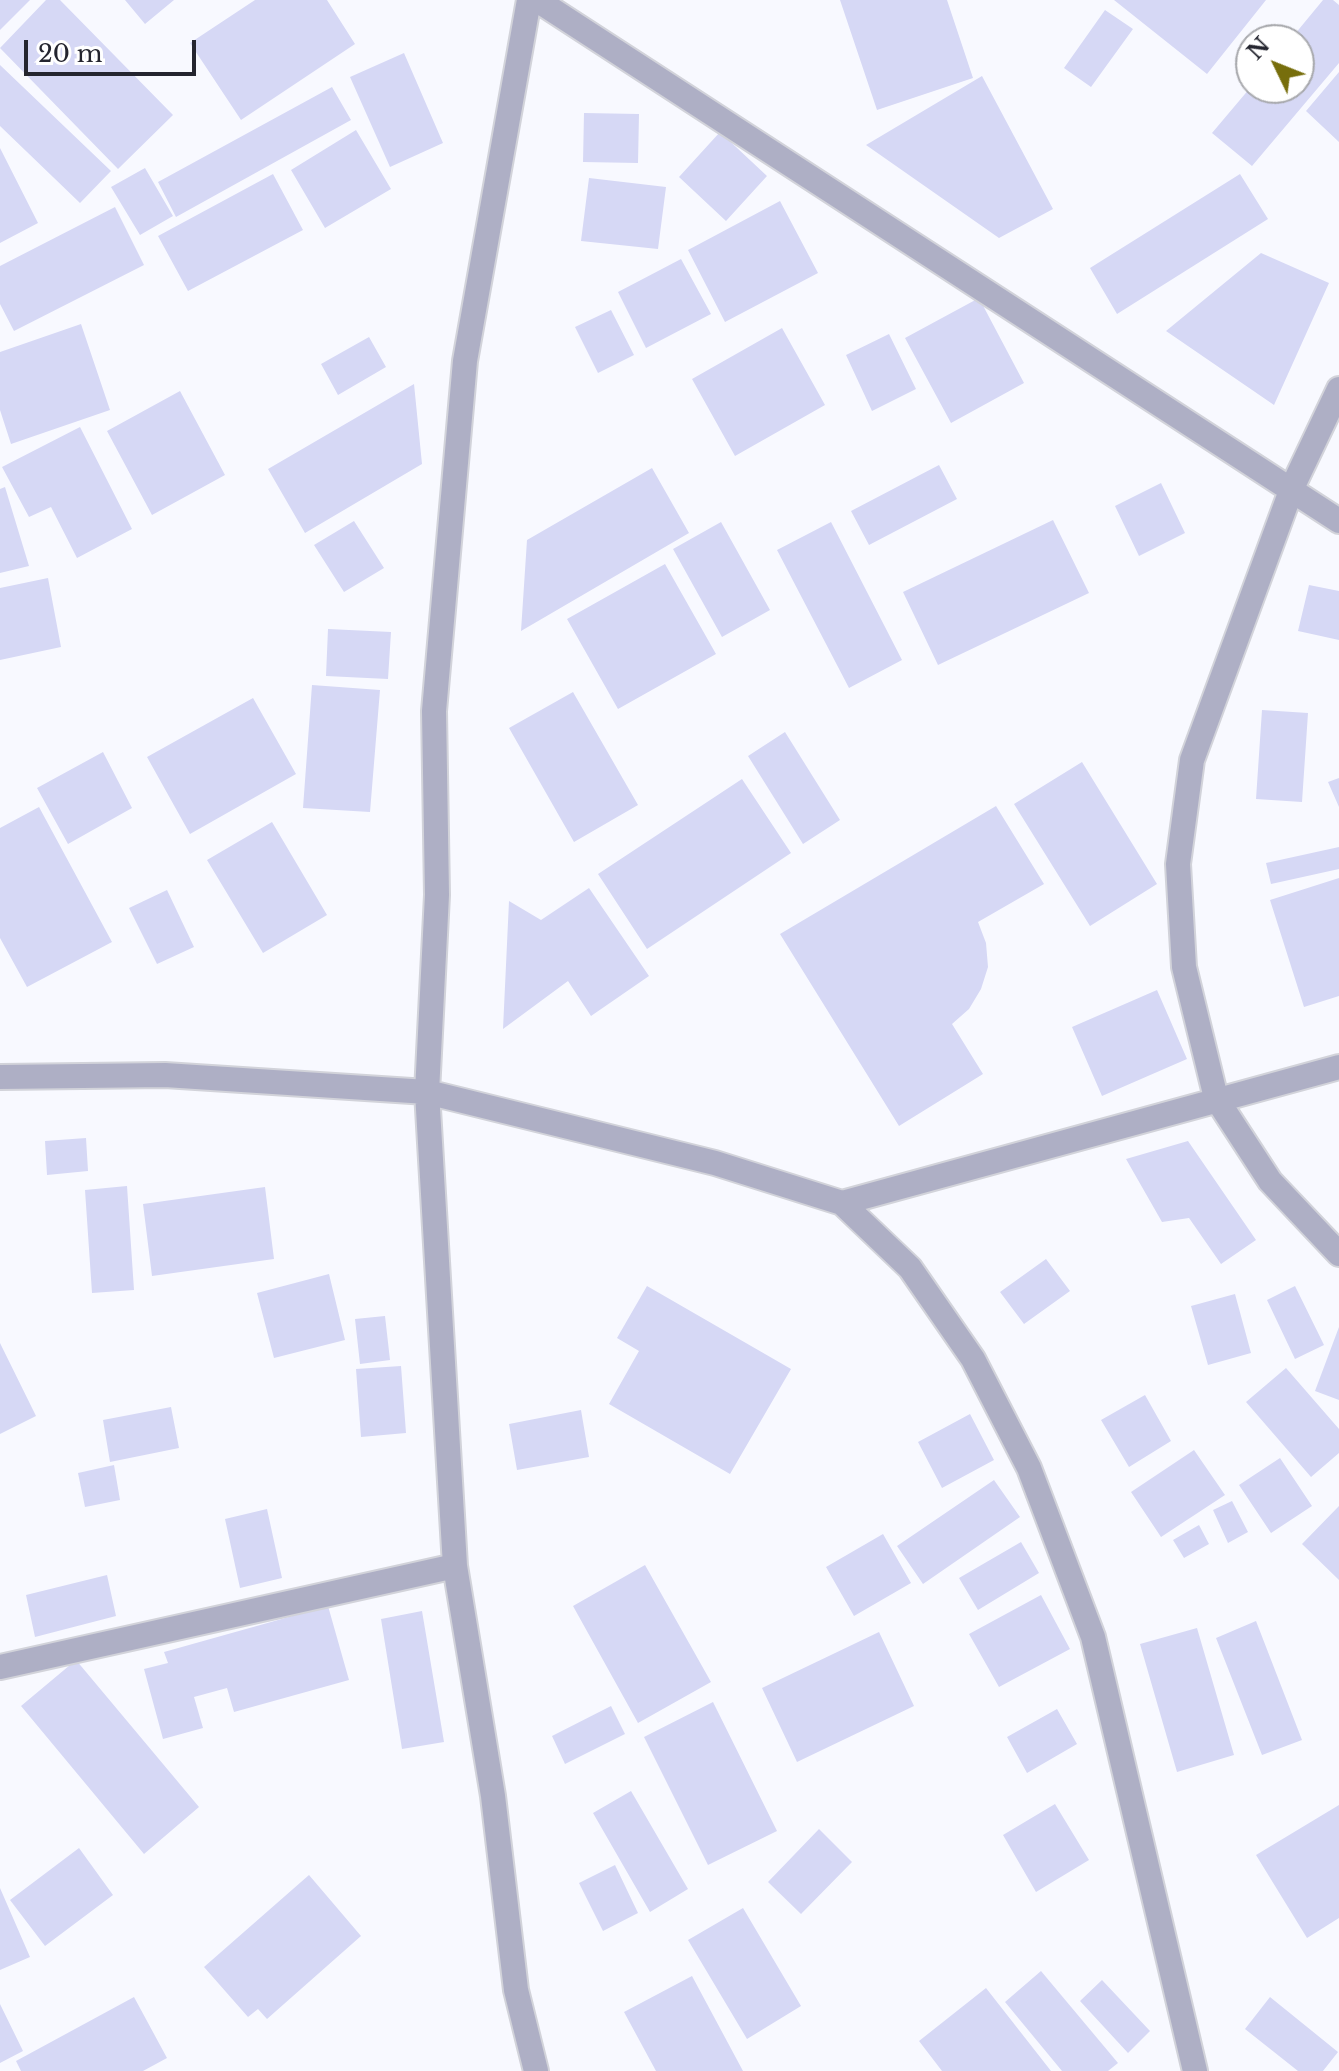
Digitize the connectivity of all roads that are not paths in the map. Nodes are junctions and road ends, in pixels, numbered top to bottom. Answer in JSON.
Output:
{"nodes":[{"id":1,"x":529,"y":0,"type":"edge"},
{"id":2,"x":537,"y":0,"type":"edge"},
{"id":3,"x":1339,"y":389,"type":"edge"},
{"id":4,"x":1292,"y":488,"type":"junction"},
{"id":5,"x":1339,"y":521,"type":"edge"},
{"id":6,"x":1339,"y":1067,"type":"edge"},
{"id":7,"x":0,"y":1077,"type":"edge"},
{"id":8,"x":427,"y":1092,"type":"junction"},
{"id":9,"x":1216,"y":1098,"type":"junction"},
{"id":10,"x":842,"y":1203,"type":"junction"},
{"id":11,"x":1339,"y":1254,"type":"edge"},
{"id":12,"x":455,"y":1566,"type":"junction"},
{"id":13,"x":0,"y":1667,"type":"edge"},
{"id":14,"x":536,"y":2071,"type":"edge"},
{"id":15,"x":1195,"y":2071,"type":"edge"}],
"edges":[{"from":1,"to":8,"type":"street"},
{"from":2,"to":4,"type":"street"},
{"from":3,"to":4,"type":"street"},
{"from":4,"to":5,"type":"street"},
{"from":4,"to":9,"type":"street"},
{"from":6,"to":9,"type":"street"},
{"from":7,"to":8,"type":"street"},
{"from":8,"to":10,"type":"street"},
{"from":8,"to":12,"type":"street"},
{"from":9,"to":10,"type":"street"},
{"from":9,"to":11,"type":"street"},
{"from":10,"to":15,"type":"street"},
{"from":12,"to":13,"type":"street"},
{"from":12,"to":14,"type":"street"}]}
